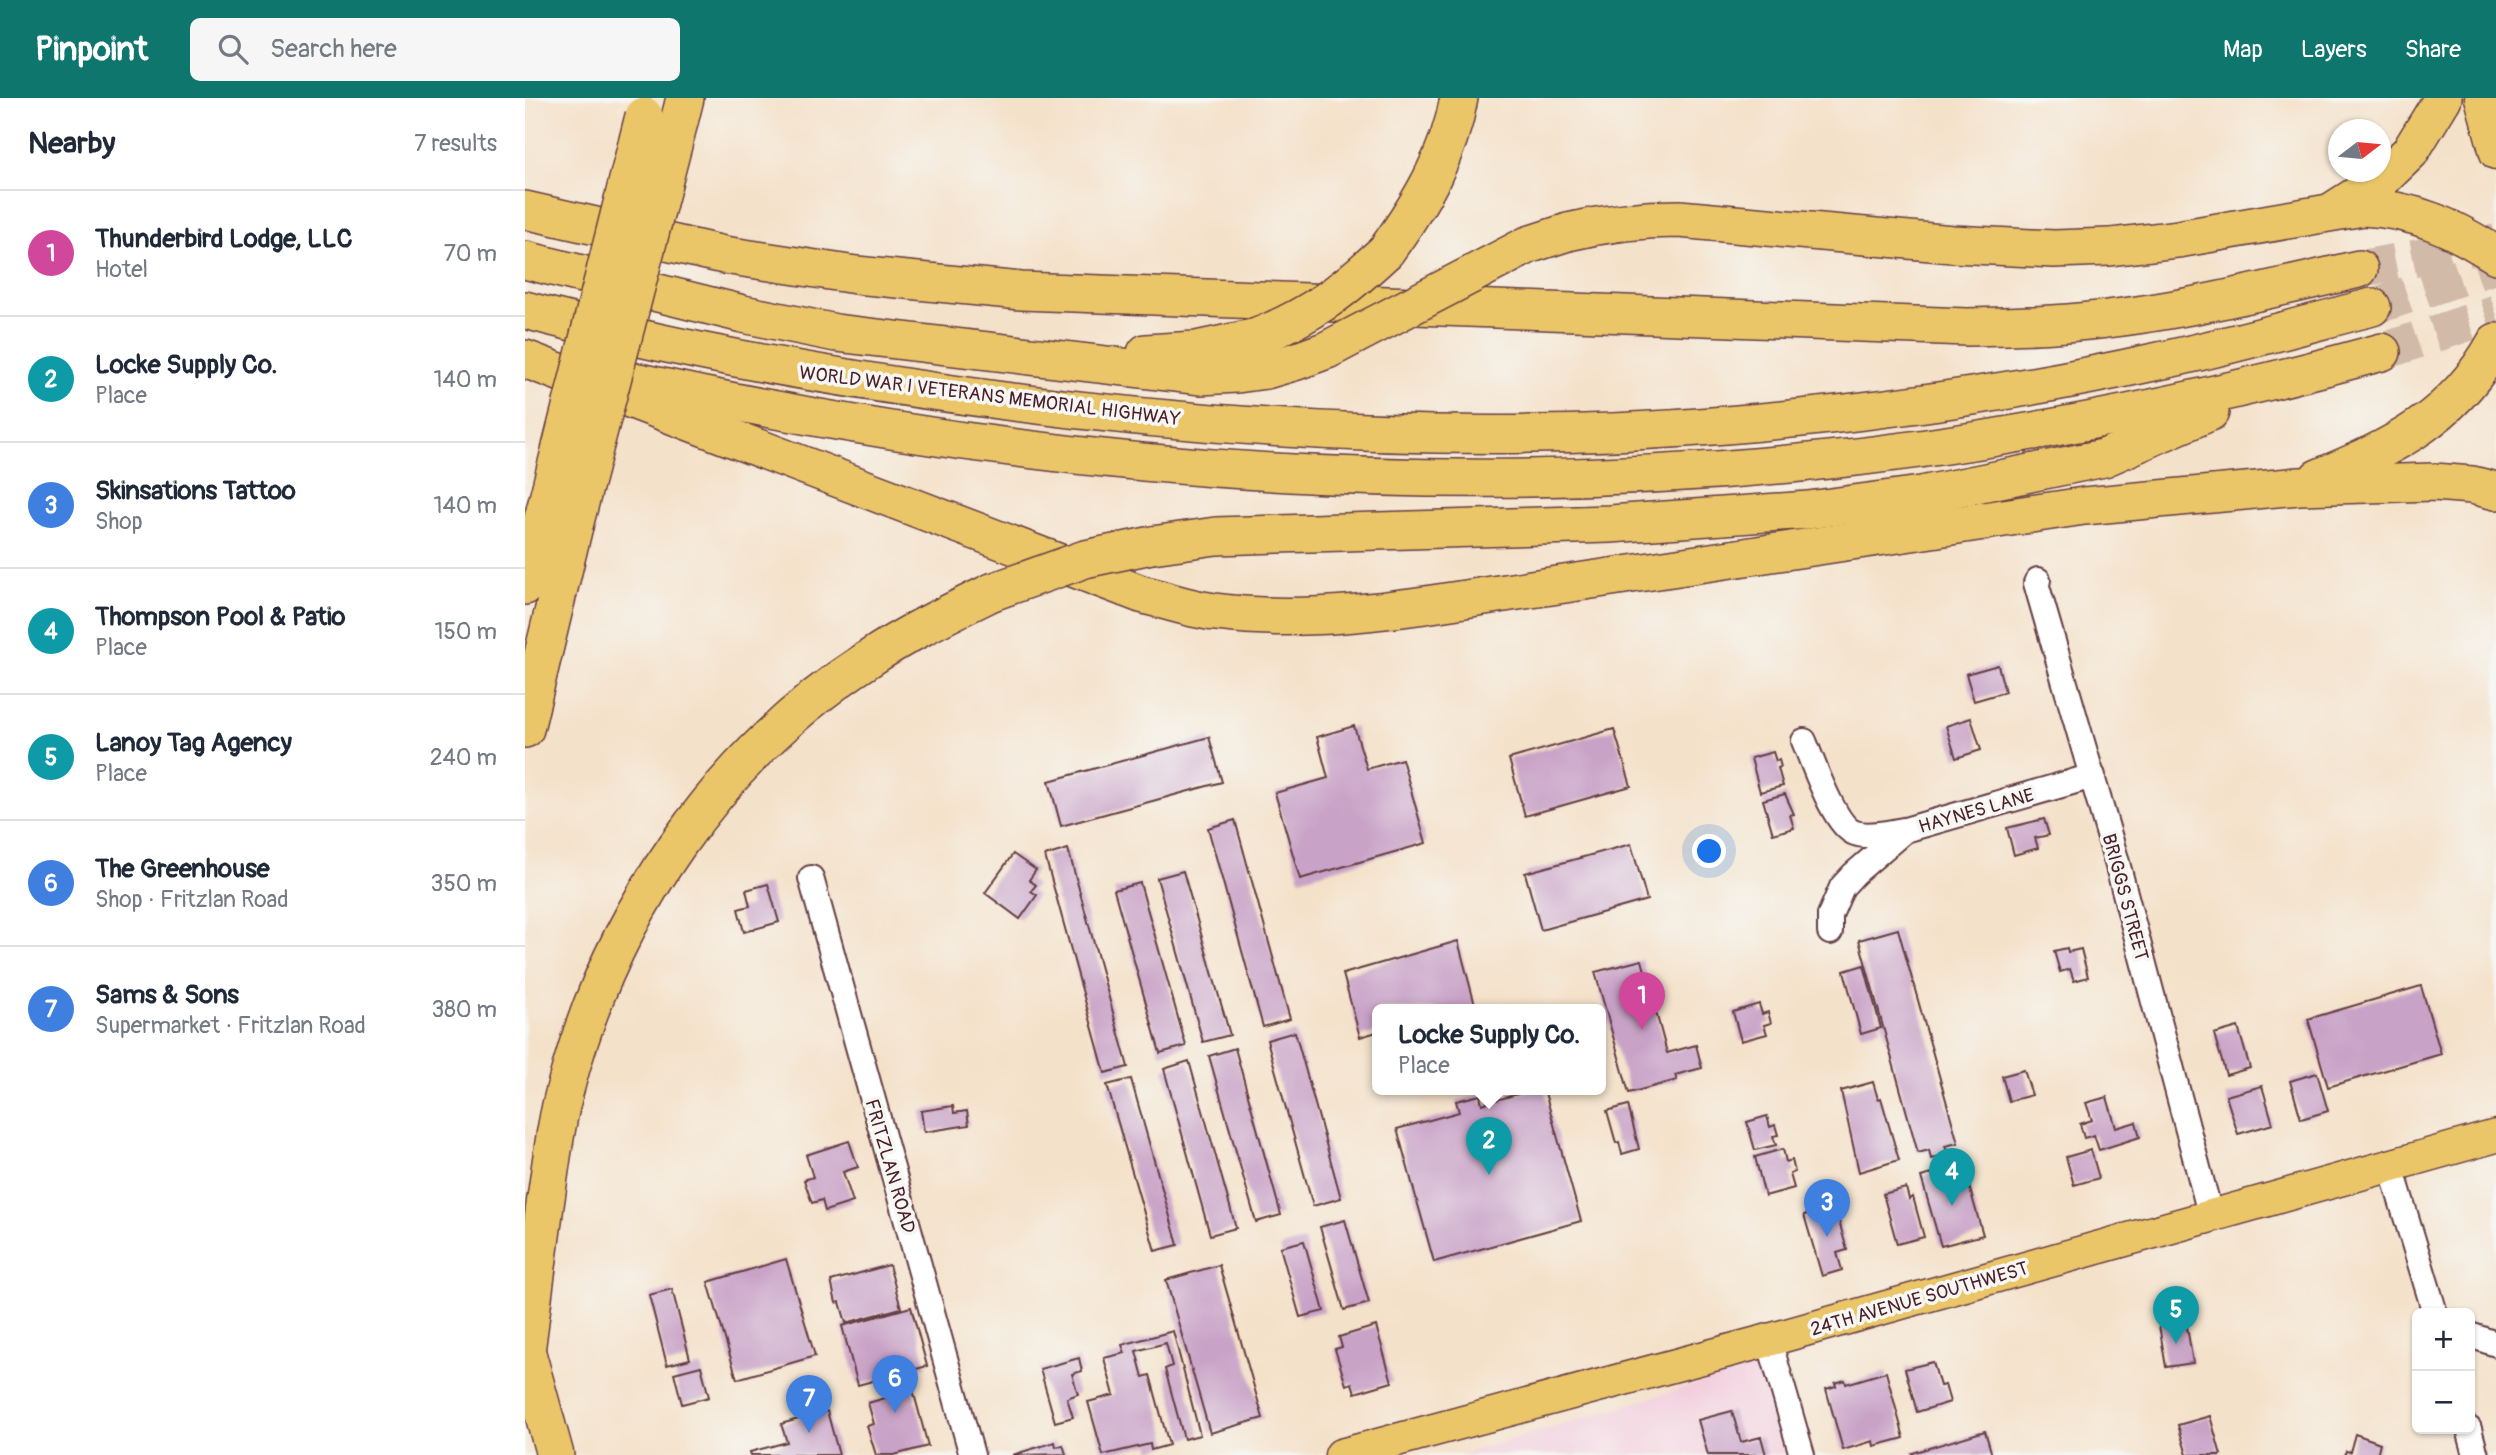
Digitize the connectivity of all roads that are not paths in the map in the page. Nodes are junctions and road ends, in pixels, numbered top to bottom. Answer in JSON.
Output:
{"nodes":[{"id":1,"x":1459,"y":98,"type":"edge"},
{"id":2,"x":2443,"y":98,"type":"edge"},
{"id":3,"x":2481,"y":98,"type":"edge"},
{"id":4,"x":647,"y":104,"type":"edge"},
{"id":5,"x":682,"y":110,"type":"edge"},
{"id":6,"x":2496,"y":153,"type":"edge"},
{"id":7,"x":525,"y":210,"type":"edge"},
{"id":8,"x":2334,"y":211,"type":"junction"},
{"id":9,"x":2496,"y":255,"type":"edge"},
{"id":10,"x":525,"y":260,"type":"edge"},
{"id":11,"x":2360,"y":269,"type":"tunnel mouth"},
{"id":12,"x":2372,"y":307,"type":"tunnel mouth"},
{"id":13,"x":525,"y":310,"type":"edge"},
{"id":14,"x":2496,"y":342,"type":"edge"},
{"id":15,"x":2382,"y":352,"type":"tunnel mouth"},
{"id":16,"x":1261,"y":353,"type":"junction"},
{"id":17,"x":525,"y":358,"type":"edge"},
{"id":18,"x":2291,"y":377,"type":"junction"},
{"id":19,"x":2299,"y":486,"type":"junction"},
{"id":20,"x":2496,"y":491,"type":"edge"},
{"id":21,"x":560,"y":517,"type":"junction"},
{"id":22,"x":2038,"y":580,"type":"dead end"},
{"id":23,"x":525,"y":586,"type":"edge"},
{"id":24,"x":525,"y":729,"type":"edge"},
{"id":25,"x":1804,"y":741,"type":"dead end"},
{"id":26,"x":2093,"y":776,"type":"junction"},
{"id":27,"x":1905,"y":831,"type":"junction"},
{"id":28,"x":811,"y":878,"type":"dead end"},
{"id":29,"x":1830,"y":932,"type":"dead end"},
{"id":30,"x":2496,"y":1136,"type":"edge"},
{"id":31,"x":2391,"y":1167,"type":"junction"},
{"id":32,"x":2211,"y":1217,"type":"junction"},
{"id":33,"x":2433,"y":1308,"type":"edge"},
{"id":34,"x":2475,"y":1337,"type":"edge"},
{"id":35,"x":1769,"y":1340,"type":"junction"},
{"id":36,"x":2496,"y":1344,"type":"edge"},
{"id":37,"x":525,"y":1346,"type":"edge"},
{"id":38,"x":526,"y":1352,"type":"edge"},
{"id":39,"x":2470,"y":1434,"type":"edge"},
{"id":40,"x":555,"y":1455,"type":"edge"},
{"id":41,"x":972,"y":1455,"type":"edge"},
{"id":42,"x":1341,"y":1455,"type":"edge"},
{"id":43,"x":1802,"y":1455,"type":"edge"},
{"id":44,"x":2476,"y":1455,"type":"edge"}],
"edges":[{"from":1,"to":16,"type":"highway","bridge":true},
{"from":2,"to":8,"type":"highway"},
{"from":3,"to":6,"type":"main road"},
{"from":4,"to":21,"type":"highway","bridge":true},
{"from":5,"to":21,"type":"highway","bridge":true},
{"from":7,"to":11,"type":"highway"},
{"from":8,"to":9,"type":"highway"},
{"from":8,"to":16,"type":"highway","bridge":true},
{"from":10,"to":16,"type":"highway"},
{"from":12,"to":13,"type":"highway","name":"WORLD WAR I VETERANS MEMORIAL HIGHWAY"},
{"from":14,"to":19,"type":"highway"},
{"from":15,"to":18,"type":"highway"},
{"from":17,"to":18,"type":"highway"},
{"from":17,"to":19,"type":"highway"},
{"from":18,"to":38,"type":"highway","bridge":true},
{"from":19,"to":20,"type":"highway"},
{"from":21,"to":23,"type":"highway"},
{"from":21,"to":24,"type":"highway"},
{"from":22,"to":26,"type":"street","name":"BRIGGS STREET"},
{"from":25,"to":27,"type":"street"},
{"from":26,"to":27,"type":"street","name":"HAYNES LANE"},
{"from":26,"to":32,"type":"street","name":"BRIGGS STREET"},
{"from":27,"to":29,"type":"street","name":"HAYNES LANE"},
{"from":28,"to":41,"type":"street","name":"FRITZLAN ROAD"},
{"from":30,"to":31,"type":"main road","name":"24TH AVENUE SOUTHWEST"},
{"from":31,"to":32,"type":"main road","name":"24TH AVENUE SOUTHWEST"},
{"from":31,"to":33,"type":"street"},
{"from":32,"to":35,"type":"main road","name":"24TH AVENUE SOUTHWEST"},
{"from":34,"to":36,"type":"street"},
{"from":35,"to":42,"type":"main road","name":"24TH AVENUE SOUTHWEST"},
{"from":35,"to":43,"type":"street"},
{"from":37,"to":38,"type":"highway"},
{"from":38,"to":40,"type":"highway"},
{"from":39,"to":44,"type":"street"}]}
